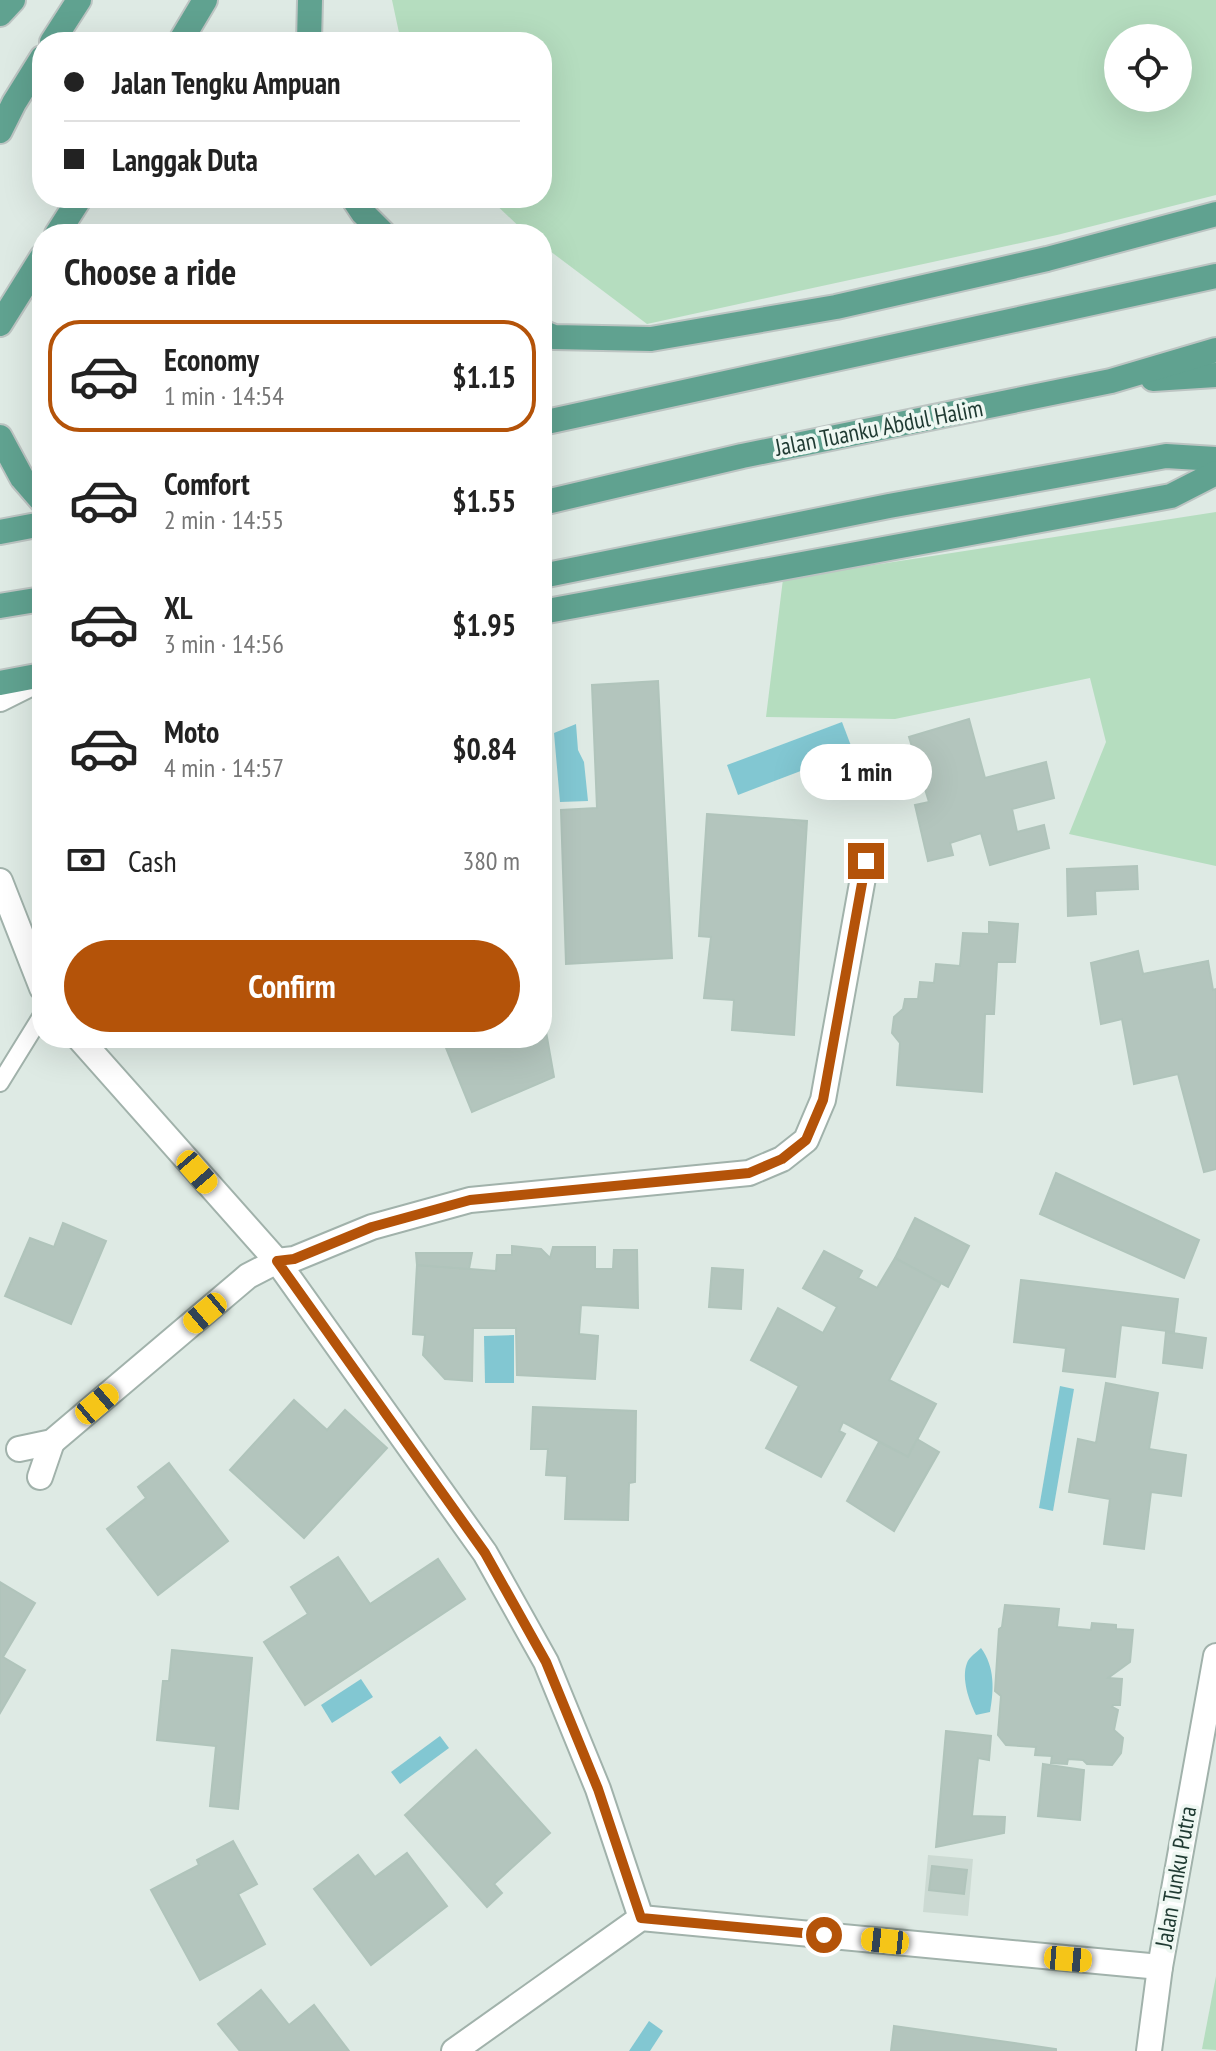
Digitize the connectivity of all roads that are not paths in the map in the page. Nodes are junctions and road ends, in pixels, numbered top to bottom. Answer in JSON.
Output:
{"nodes":[{"id":1,"x":13,"y":0,"type":"edge"},
{"id":2,"x":79,"y":0,"type":"edge"},
{"id":3,"x":205,"y":0,"type":"edge"},
{"id":4,"x":310,"y":0,"type":"edge"},
{"id":5,"x":0,"y":14,"type":"edge"},
{"id":6,"x":58,"y":32,"type":"edge"},
{"id":7,"x":185,"y":32,"type":"edge"},
{"id":8,"x":309,"y":32,"type":"edge"},
{"id":9,"x":32,"y":74,"type":"edge"},
{"id":10,"x":0,"y":131,"type":"edge"},
{"id":11,"x":360,"y":208,"type":"edge"},
{"id":12,"x":1216,"y":214,"type":"edge"},
{"id":13,"x":374,"y":224,"type":"edge"},
{"id":14,"x":32,"y":273,"type":"edge"},
{"id":15,"x":1216,"y":276,"type":"edge"},
{"id":16,"x":0,"y":324,"type":"edge"},
{"id":17,"x":552,"y":336,"type":"edge"},
{"id":18,"x":1216,"y":350,"type":"edge"},
{"id":19,"x":1216,"y":375,"type":"edge"},
{"id":20,"x":1111,"y":381,"type":"junction"},
{"id":21,"x":552,"y":421,"type":"edge"},
{"id":22,"x":0,"y":437,"type":"edge"},
{"id":23,"x":1216,"y":459,"type":"edge"},
{"id":24,"x":1216,"y":473,"type":"edge"},
{"id":25,"x":32,"y":490,"type":"edge"},
{"id":26,"x":552,"y":501,"type":"edge"},
{"id":27,"x":32,"y":526,"type":"edge"},
{"id":28,"x":0,"y":532,"type":"edge"},
{"id":29,"x":552,"y":574,"type":"edge"},
{"id":30,"x":32,"y":601,"type":"edge"},
{"id":31,"x":0,"y":606,"type":"edge"},
{"id":32,"x":552,"y":610,"type":"edge"},
{"id":33,"x":32,"y":678,"type":"edge"},
{"id":34,"x":32,"y":681,"type":"edge"},
{"id":35,"x":0,"y":683,"type":"edge"},
{"id":36,"x":0,"y":699,"type":"edge"},
{"id":37,"x":866,"y":861,"type":"dead end"},
{"id":38,"x":0,"y":881,"type":"edge"},
{"id":39,"x":32,"y":963,"type":"edge"},
{"id":40,"x":32,"y":1031,"type":"edge"},
{"id":41,"x":88,"y":1048,"type":"edge"},
{"id":42,"x":0,"y":1083,"type":"edge"},
{"id":43,"x":277,"y":1261,"type":"junction"},
{"id":44,"x":52,"y":1442,"type":"junction"},
{"id":45,"x":19,"y":1449,"type":"dead end"},
{"id":46,"x":40,"y":1477,"type":"dead end"},
{"id":47,"x":1216,"y":1656,"type":"edge"},
{"id":48,"x":641,"y":1918,"type":"junction"},
{"id":49,"x":1160,"y":1967,"type":"junction"},
{"id":50,"x":454,"y":2051,"type":"edge"},
{"id":51,"x":1149,"y":2051,"type":"edge"}],
"edges":[{"from":1,"to":5,"type":"main road"},
{"from":2,"to":6,"type":"main road"},
{"from":3,"to":7,"type":"main road"},
{"from":4,"to":8,"type":"main road"},
{"from":9,"to":10,"type":"main road"},
{"from":11,"to":13,"type":"main road"},
{"from":12,"to":17,"type":"main road"},
{"from":14,"to":16,"type":"main road"},
{"from":15,"to":21,"type":"main road"},
{"from":18,"to":20,"type":"main road","name":"Jalan Tuanku Abdul Halim"},
{"from":19,"to":20,"type":"main road"},
{"from":20,"to":26,"type":"main road","name":"Jalan Tuanku Abdul Halim"},
{"from":22,"to":25,"type":"main road"},
{"from":23,"to":29,"type":"main road"},
{"from":24,"to":32,"type":"main road"},
{"from":27,"to":28,"type":"main road"},
{"from":30,"to":31,"type":"main road"},
{"from":33,"to":35,"type":"main road"},
{"from":34,"to":36,"type":"street"},
{"from":37,"to":43,"type":"street"},
{"from":38,"to":39,"type":"street"},
{"from":40,"to":42,"type":"lane"},
{"from":41,"to":43,"type":"street"},
{"from":43,"to":44,"type":"street"},
{"from":43,"to":48,"type":"street"},
{"from":44,"to":45,"type":"street"},
{"from":44,"to":46,"type":"street"},
{"from":47,"to":49,"type":"street","name":"Jalan Tunku Putra"},
{"from":48,"to":49,"type":"street"},
{"from":48,"to":50,"type":"street"},
{"from":49,"to":51,"type":"street","name":"Jalan Tunku Putra"}]}
